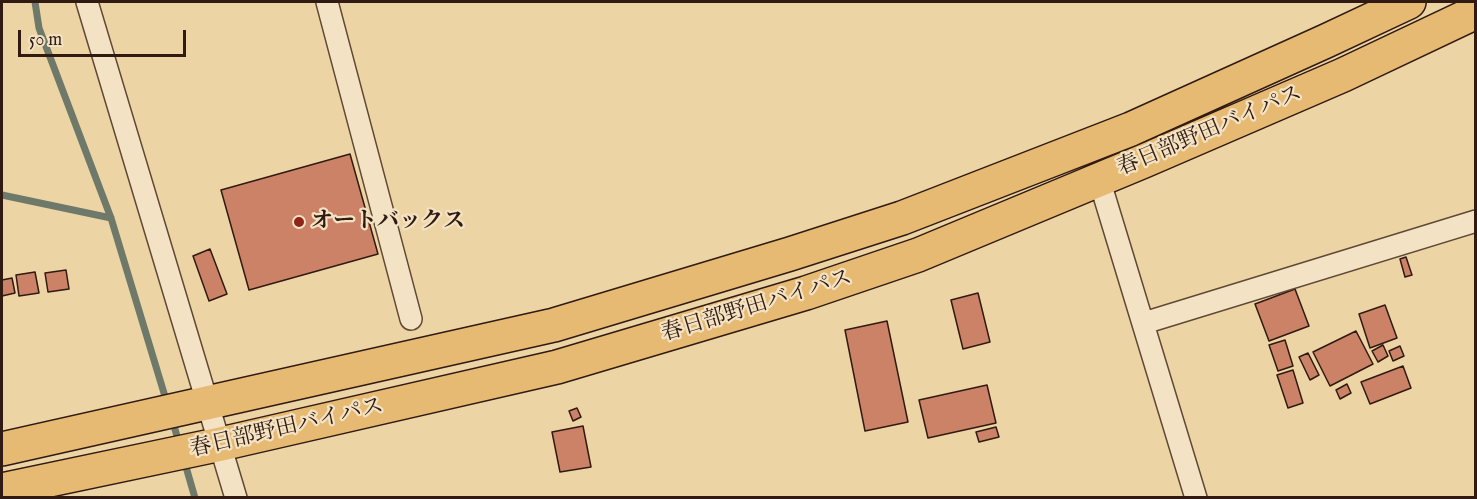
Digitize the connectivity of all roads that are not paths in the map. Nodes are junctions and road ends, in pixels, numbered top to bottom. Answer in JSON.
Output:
{"nodes":[{"id":1,"x":87,"y":2,"type":"edge"},
{"id":2,"x":327,"y":2,"type":"edge"},
{"id":3,"x":1409,"y":2,"type":"edge"},
{"id":4,"x":1476,"y":12,"type":"edge"},
{"id":5,"x":1099,"y":179,"type":"junction"},
{"id":6,"x":1476,"y":221,"type":"edge"},
{"id":7,"x":411,"y":319,"type":"dead end"},
{"id":8,"x":1144,"y":323,"type":"junction"},
{"id":9,"x":208,"y":404,"type":"junction"},
{"id":10,"x":221,"y":444,"type":"junction"},
{"id":11,"x":2,"y":449,"type":"edge"},
{"id":12,"x":2,"y":490,"type":"edge"},
{"id":13,"x":236,"y":498,"type":"edge"},
{"id":14,"x":1196,"y":498,"type":"edge"}],
"edges":[{"from":1,"to":9,"type":"street"},
{"from":2,"to":7,"type":"street"},
{"from":3,"to":9,"type":"highway","name":"春日部野田バイパス"},
{"from":4,"to":5,"type":"highway","name":"春日部野田バイパス"},
{"from":5,"to":8,"type":"street"},
{"from":5,"to":10,"type":"highway","name":"春日部野田バイパス"},
{"from":6,"to":8,"type":"street"},
{"from":8,"to":14,"type":"street"},
{"from":9,"to":10,"type":"street"},
{"from":9,"to":11,"type":"highway","name":"春日部野田バイパス"},
{"from":10,"to":12,"type":"highway","name":"春日部野田バイパス"},
{"from":10,"to":13,"type":"street"}]}
